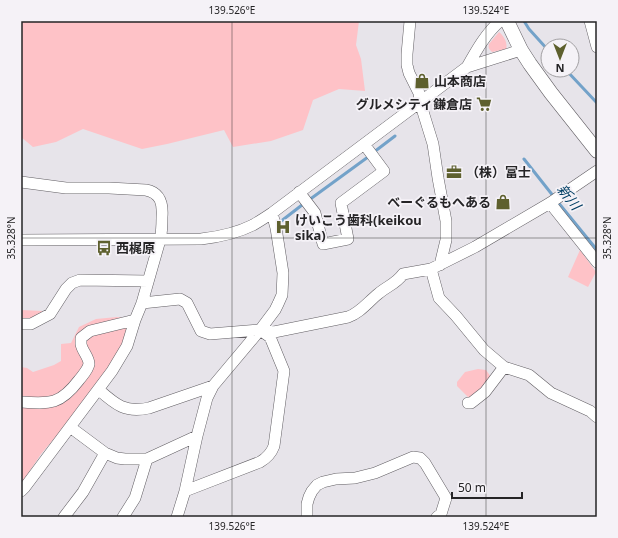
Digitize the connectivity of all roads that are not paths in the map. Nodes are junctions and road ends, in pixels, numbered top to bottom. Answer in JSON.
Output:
{"nodes":[{"id":1,"x":410,"y":21,"type":"edge"},
{"id":2,"x":500,"y":21,"type":"edge"},
{"id":3,"x":507,"y":21,"type":"edge"},
{"id":4,"x":590,"y":21,"type":"edge"},
{"id":5,"x":597,"y":47,"type":"edge"},
{"id":6,"x":522,"y":50,"type":"junction"},
{"id":7,"x":467,"y":67,"type":"junction"},
{"id":8,"x":420,"y":102,"type":"junction"},
{"id":9,"x":364,"y":144,"type":"junction"},
{"id":10,"x":597,"y":151,"type":"edge"},
{"id":11,"x":597,"y":171,"type":"edge"},
{"id":12,"x":21,"y":182,"type":"edge"},
{"id":13,"x":299,"y":192,"type":"junction"},
{"id":14,"x":550,"y":203,"type":"junction"},
{"id":15,"x":272,"y":213,"type":"junction"},
{"id":16,"x":21,"y":240,"type":"edge"},
{"id":17,"x":160,"y":240,"type":"junction"},
{"id":18,"x":597,"y":262,"type":"edge"},
{"id":19,"x":436,"y":267,"type":"junction"},
{"id":20,"x":148,"y":281,"type":"junction"},
{"id":21,"x":142,"y":303,"type":"junction"},
{"id":22,"x":135,"y":320,"type":"junction"},
{"id":23,"x":21,"y":324,"type":"edge"},
{"id":24,"x":260,"y":330,"type":"junction"},
{"id":25,"x":504,"y":367,"type":"junction"},
{"id":26,"x":213,"y":386,"type":"junction"},
{"id":27,"x":99,"y":390,"type":"junction"},
{"id":28,"x":21,"y":402,"type":"edge"},
{"id":29,"x":468,"y":403,"type":"dead end"},
{"id":30,"x":597,"y":417,"type":"edge"},
{"id":31,"x":70,"y":428,"type":"junction"},
{"id":32,"x":197,"y":436,"type":"junction"},
{"id":33,"x":105,"y":453,"type":"junction"},
{"id":34,"x":147,"y":459,"type":"junction"},
{"id":35,"x":21,"y":491,"type":"edge"},
{"id":36,"x":185,"y":491,"type":"junction"},
{"id":37,"x":64,"y":517,"type":"edge"},
{"id":38,"x":123,"y":517,"type":"edge"},
{"id":39,"x":177,"y":517,"type":"edge"},
{"id":40,"x":307,"y":517,"type":"edge"},
{"id":41,"x":437,"y":517,"type":"edge"}],
"edges":[{"from":1,"to":8,"type":"street"},
{"from":2,"to":7,"type":"street"},
{"from":3,"to":6,"type":"main road"},
{"from":4,"to":5,"type":"street"},
{"from":6,"to":7,"type":"street"},
{"from":6,"to":10,"type":"main road"},
{"from":7,"to":8,"type":"street"},
{"from":8,"to":9,"type":"street"},
{"from":8,"to":19,"type":"street"},
{"from":9,"to":13,"type":"street"},
{"from":9,"to":13,"type":"street"},
{"from":11,"to":14,"type":"street"},
{"from":12,"to":17,"type":"street"},
{"from":13,"to":15,"type":"street"},
{"from":14,"to":18,"type":"street"},
{"from":14,"to":19,"type":"street"},
{"from":15,"to":17,"type":"street"},
{"from":15,"to":24,"type":"street"},
{"from":16,"to":17,"type":"street"},
{"from":17,"to":20,"type":"street"},
{"from":19,"to":24,"type":"street"},
{"from":19,"to":25,"type":"street"},
{"from":20,"to":21,"type":"street"},
{"from":20,"to":23,"type":"street"},
{"from":21,"to":22,"type":"street"},
{"from":21,"to":24,"type":"street"},
{"from":22,"to":27,"type":"street"},
{"from":22,"to":28,"type":"street"},
{"from":24,"to":26,"type":"street"},
{"from":24,"to":36,"type":"street"},
{"from":25,"to":29,"type":"street"},
{"from":25,"to":30,"type":"street"},
{"from":26,"to":27,"type":"street"},
{"from":26,"to":32,"type":"street"},
{"from":27,"to":31,"type":"street"},
{"from":31,"to":33,"type":"street"},
{"from":31,"to":35,"type":"street"},
{"from":32,"to":34,"type":"street"},
{"from":32,"to":36,"type":"street"},
{"from":33,"to":34,"type":"street"},
{"from":33,"to":37,"type":"street"},
{"from":34,"to":38,"type":"street"},
{"from":36,"to":39,"type":"street"},
{"from":40,"to":41,"type":"street"}]}
